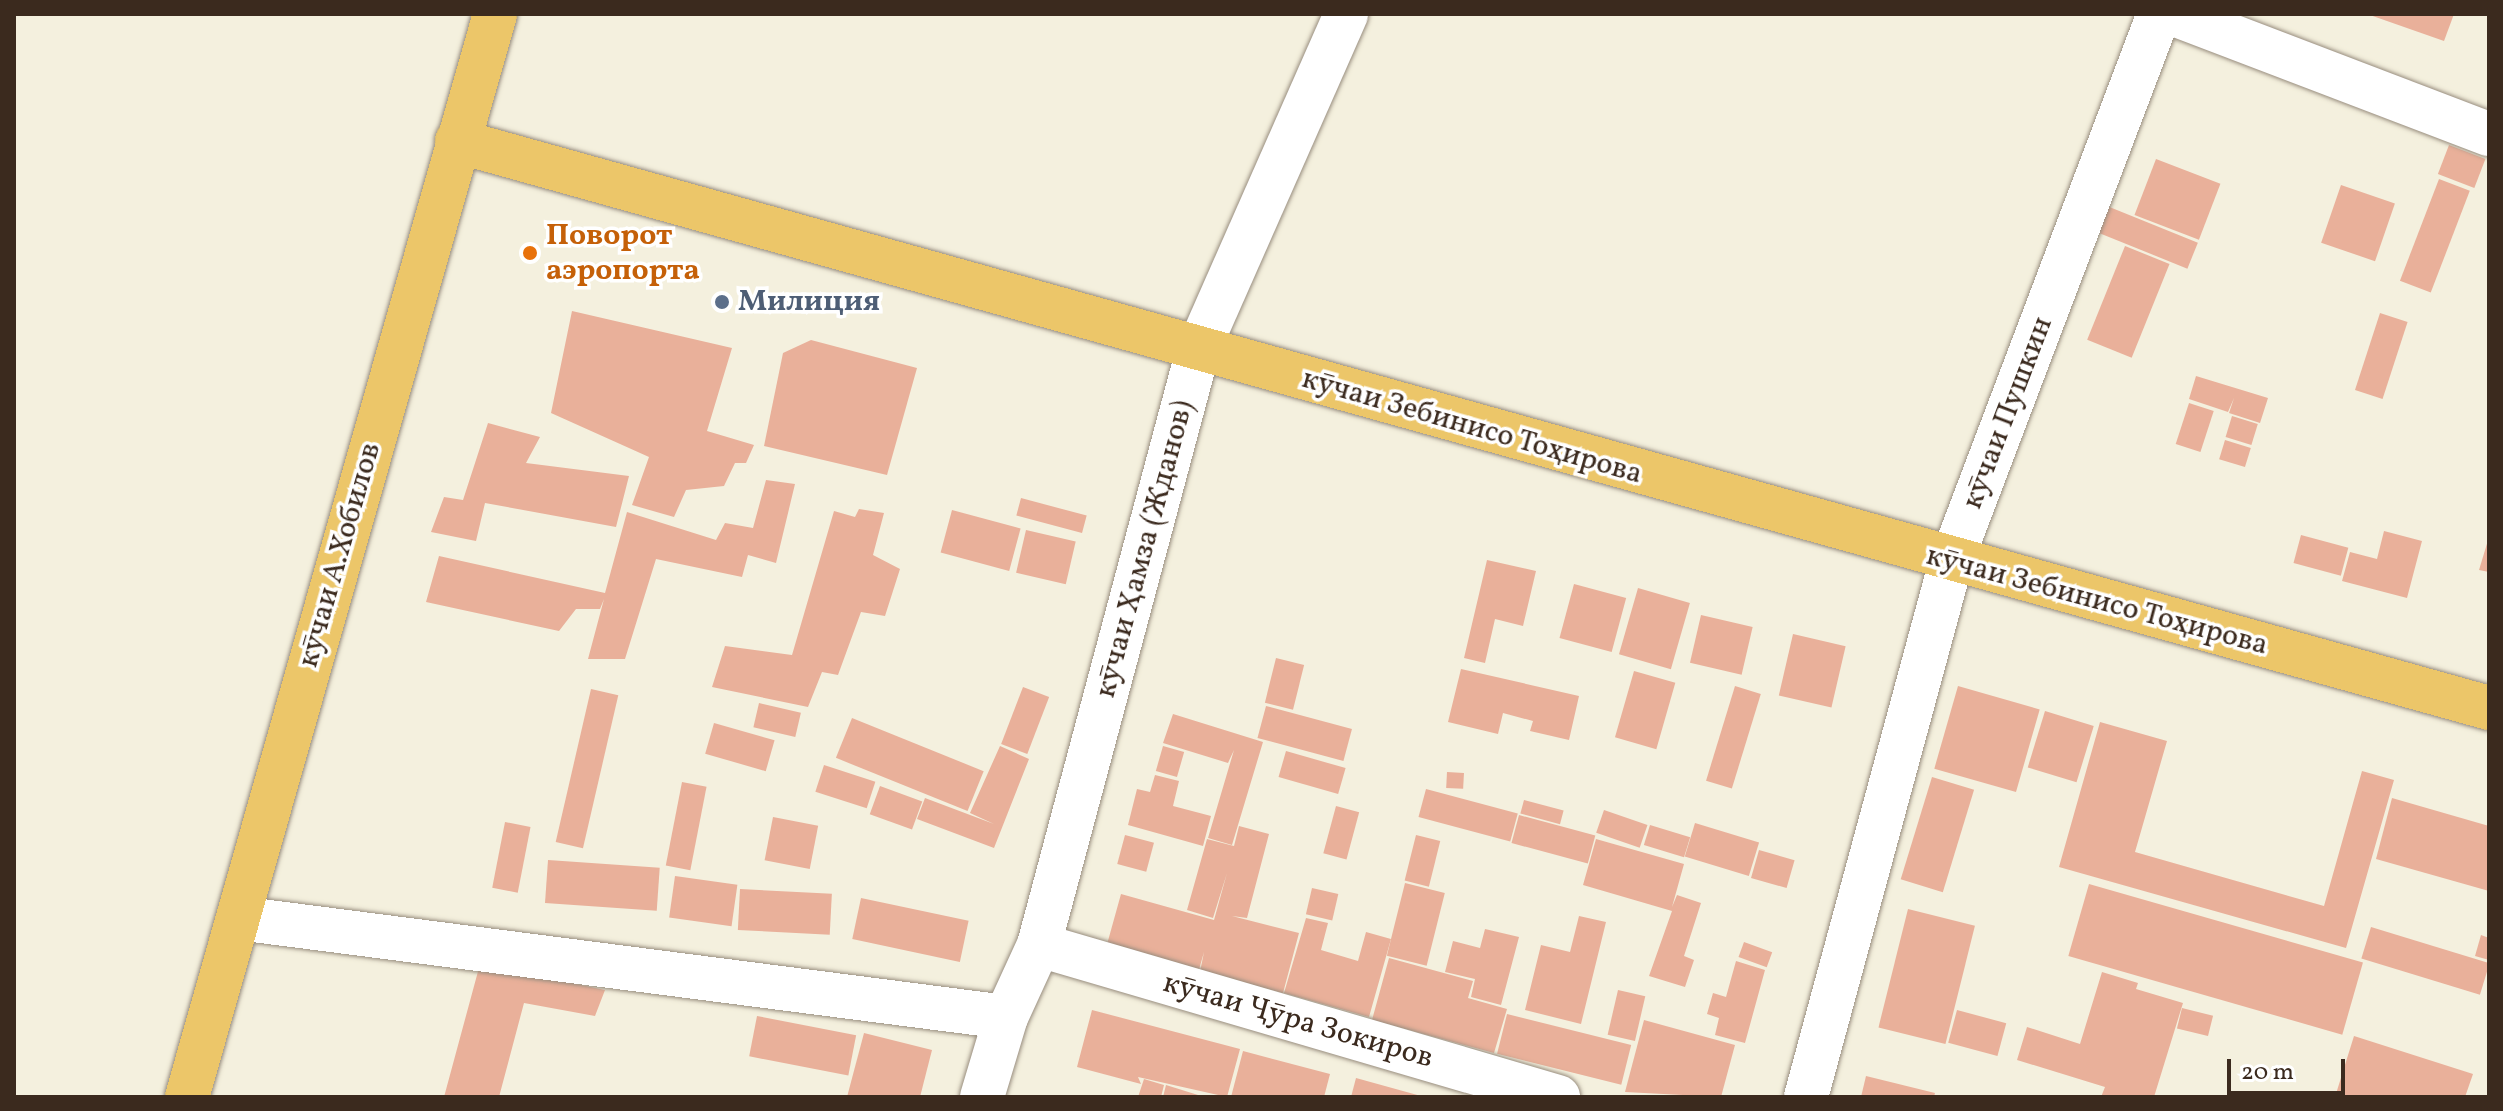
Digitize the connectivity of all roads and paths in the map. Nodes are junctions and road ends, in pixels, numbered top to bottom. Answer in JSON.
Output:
{"nodes":[{"id":1,"x":495,"y":14,"type":"edge"},
{"id":2,"x":1346,"y":14,"type":"edge"},
{"id":3,"x":2159,"y":14,"type":"edge"},
{"id":4,"x":2174,"y":14,"type":"edge"},
{"id":5,"x":2489,"y":134,"type":"edge"},
{"id":6,"x":457,"y":141,"type":"junction"},
{"id":7,"x":1198,"y":350,"type":"junction"},
{"id":8,"x":1951,"y":562,"type":"junction"},
{"id":9,"x":2489,"y":708,"type":"edge"},
{"id":10,"x":238,"y":918,"type":"junction"},
{"id":11,"x":1039,"y":945,"type":"junction"},
{"id":12,"x":1006,"y":1017,"type":"junction"},
{"id":13,"x":187,"y":1097,"type":"edge"},
{"id":14,"x":982,"y":1097,"type":"edge"},
{"id":15,"x":1558,"y":1097,"type":"edge"},
{"id":16,"x":1806,"y":1097,"type":"edge"}],
"edges":[{"from":1,"to":6,"type":"main road","name":"кӯчаи А.Хобилов"},
{"from":2,"to":7,"type":"street","name":"кӯчаи Ҳамза (Жданов)"},
{"from":3,"to":8,"type":"street","name":"кӯчаи Пушкин"},
{"from":4,"to":5,"type":"street"},
{"from":6,"to":7,"type":"main road","name":"кӯчаи Зебинисо Тоҳирова"},
{"from":6,"to":10,"type":"main road","name":"кӯчаи А.Хобилов"},
{"from":7,"to":8,"type":"main road","name":"кӯчаи Зебинисо Тоҳирова"},
{"from":7,"to":11,"type":"street","name":"кӯчаи Ҳамза (Жданов)"},
{"from":8,"to":9,"type":"main road","name":"кӯчаи Зебинисо Тоҳирова"},
{"from":8,"to":16,"type":"street","name":"кӯчаи Пушкин"},
{"from":10,"to":12,"type":"street"},
{"from":10,"to":13,"type":"main road","name":"кӯчаи А.Хобилов"},
{"from":11,"to":12,"type":"street","name":"кӯчаи Ҳамза (Жданов)"},
{"from":11,"to":15,"type":"street","name":"кӯчаи Ҷӯра Зокиров"},
{"from":12,"to":14,"type":"street","name":"кӯчаи Ҳамза (Жданов)"}]}
